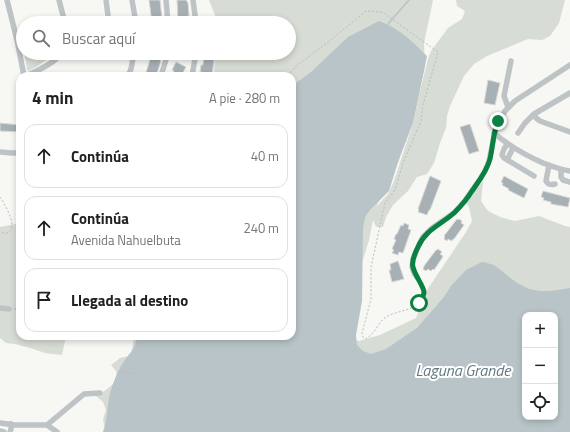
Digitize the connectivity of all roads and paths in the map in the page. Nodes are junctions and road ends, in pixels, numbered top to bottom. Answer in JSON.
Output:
{"nodes":[{"id":1,"x":7,"y":0,"type":"edge"},
{"id":2,"x":59,"y":0,"type":"edge"},
{"id":3,"x":106,"y":0,"type":"edge"},
{"id":4,"x":132,"y":0,"type":"edge"},
{"id":5,"x":166,"y":0,"type":"edge"},
{"id":6,"x":193,"y":0,"type":"edge"},
{"id":7,"x":63,"y":16,"type":"edge"},
{"id":8,"x":108,"y":16,"type":"edge"},
{"id":9,"x":135,"y":16,"type":"edge"},
{"id":10,"x":167,"y":16,"type":"edge"},
{"id":11,"x":195,"y":16,"type":"edge"},
{"id":12,"x":16,"y":34,"type":"edge"},
{"id":13,"x":22,"y":60,"type":"edge"},
{"id":14,"x":55,"y":60,"type":"edge"},
{"id":15,"x":133,"y":60,"type":"edge"},
{"id":16,"x":166,"y":60,"type":"edge"},
{"id":17,"x":195,"y":60,"type":"edge"},
{"id":18,"x":511,"y":61,"type":"dead end"},
{"id":19,"x":570,"y":65,"type":"edge"},
{"id":20,"x":24,"y":72,"type":"edge"},
{"id":21,"x":33,"y":72,"type":"edge"},
{"id":22,"x":130,"y":72,"type":"edge"},
{"id":23,"x":162,"y":72,"type":"edge"},
{"id":24,"x":193,"y":72,"type":"edge"},
{"id":25,"x":291,"y":72,"type":"edge"},
{"id":26,"x":570,"y":93,"type":"edge"},
{"id":27,"x":508,"y":107,"type":"junction"},
{"id":28,"x":534,"y":114,"type":"junction"},
{"id":29,"x":570,"y":132,"type":"edge"},
{"id":30,"x":494,"y":133,"type":"junction"},
{"id":31,"x":518,"y":134,"type":"dead end"},
{"id":32,"x":507,"y":144,"type":"junction"},
{"id":33,"x":513,"y":148,"type":"junction"},
{"id":34,"x":0,"y":152,"type":"edge"},
{"id":35,"x":16,"y":153,"type":"edge"},
{"id":36,"x":507,"y":160,"type":"junction"},
{"id":37,"x":549,"y":166,"type":"junction"},
{"id":38,"x":561,"y":170,"type":"junction"},
{"id":39,"x":570,"y":171,"type":"edge"},
{"id":40,"x":534,"y":176,"type":"dead end"},
{"id":41,"x":570,"y":182,"type":"edge"},
{"id":42,"x":555,"y":184,"type":"dead end"},
{"id":43,"x":0,"y":196,"type":"edge"},
{"id":44,"x":0,"y":232,"type":"edge"},
{"id":45,"x":417,"y":277,"type":"joint"},
{"id":46,"x":0,"y":308,"type":"edge"},
{"id":47,"x":9,"y":309,"type":"dead end"},
{"id":48,"x":118,"y":372,"type":"dead end"},
{"id":49,"x":140,"y":374,"type":"dead end"},
{"id":50,"x":100,"y":393,"type":"dead end"},
{"id":51,"x":1,"y":422,"type":"edge"},
{"id":52,"x":11,"y":424,"type":"junction"},
{"id":53,"x":47,"y":425,"type":"junction"},
{"id":54,"x":0,"y":431,"type":"edge"},
{"id":55,"x":4,"y":432,"type":"edge"},
{"id":56,"x":10,"y":432,"type":"edge"},
{"id":57,"x":57,"y":432,"type":"edge"}],
"edges":[{"from":1,"to":12,"type":"street"},
{"from":2,"to":7,"type":"street"},
{"from":3,"to":8,"type":"street"},
{"from":4,"to":9,"type":"street"},
{"from":5,"to":10,"type":"street"},
{"from":6,"to":11,"type":"street"},
{"from":13,"to":20,"type":"street"},
{"from":14,"to":21,"type":"street"},
{"from":15,"to":22,"type":"street"},
{"from":16,"to":23,"type":"street"},
{"from":17,"to":24,"type":"street"},
{"from":18,"to":27,"type":"street"},
{"from":19,"to":27,"type":"street"},
{"from":25,"to":45,"type":"path"},
{"from":26,"to":28,"type":"street"},
{"from":27,"to":30,"type":"street"},
{"from":28,"to":29,"type":"street"},
{"from":28,"to":31,"type":"street"},
{"from":30,"to":32,"type":"street"},
{"from":30,"to":45,"type":"street"},
{"from":32,"to":33,"type":"street"},
{"from":32,"to":36,"type":"street"},
{"from":33,"to":36,"type":"street"},
{"from":33,"to":37,"type":"street"},
{"from":34,"to":35,"type":"street"},
{"from":36,"to":40,"type":"street"},
{"from":37,"to":38,"type":"street"},
{"from":37,"to":42,"type":"street"},
{"from":38,"to":39,"type":"street"},
{"from":38,"to":41,"type":"street"},
{"from":43,"to":44,"type":"path"},
{"from":46,"to":47,"type":"street"},
{"from":48,"to":49,"type":"path"},
{"from":50,"to":53,"type":"street"},
{"from":51,"to":52,"type":"street"},
{"from":52,"to":53,"type":"street"},
{"from":52,"to":56,"type":"street"},
{"from":53,"to":57,"type":"street"},
{"from":54,"to":55,"type":"street"}]}
